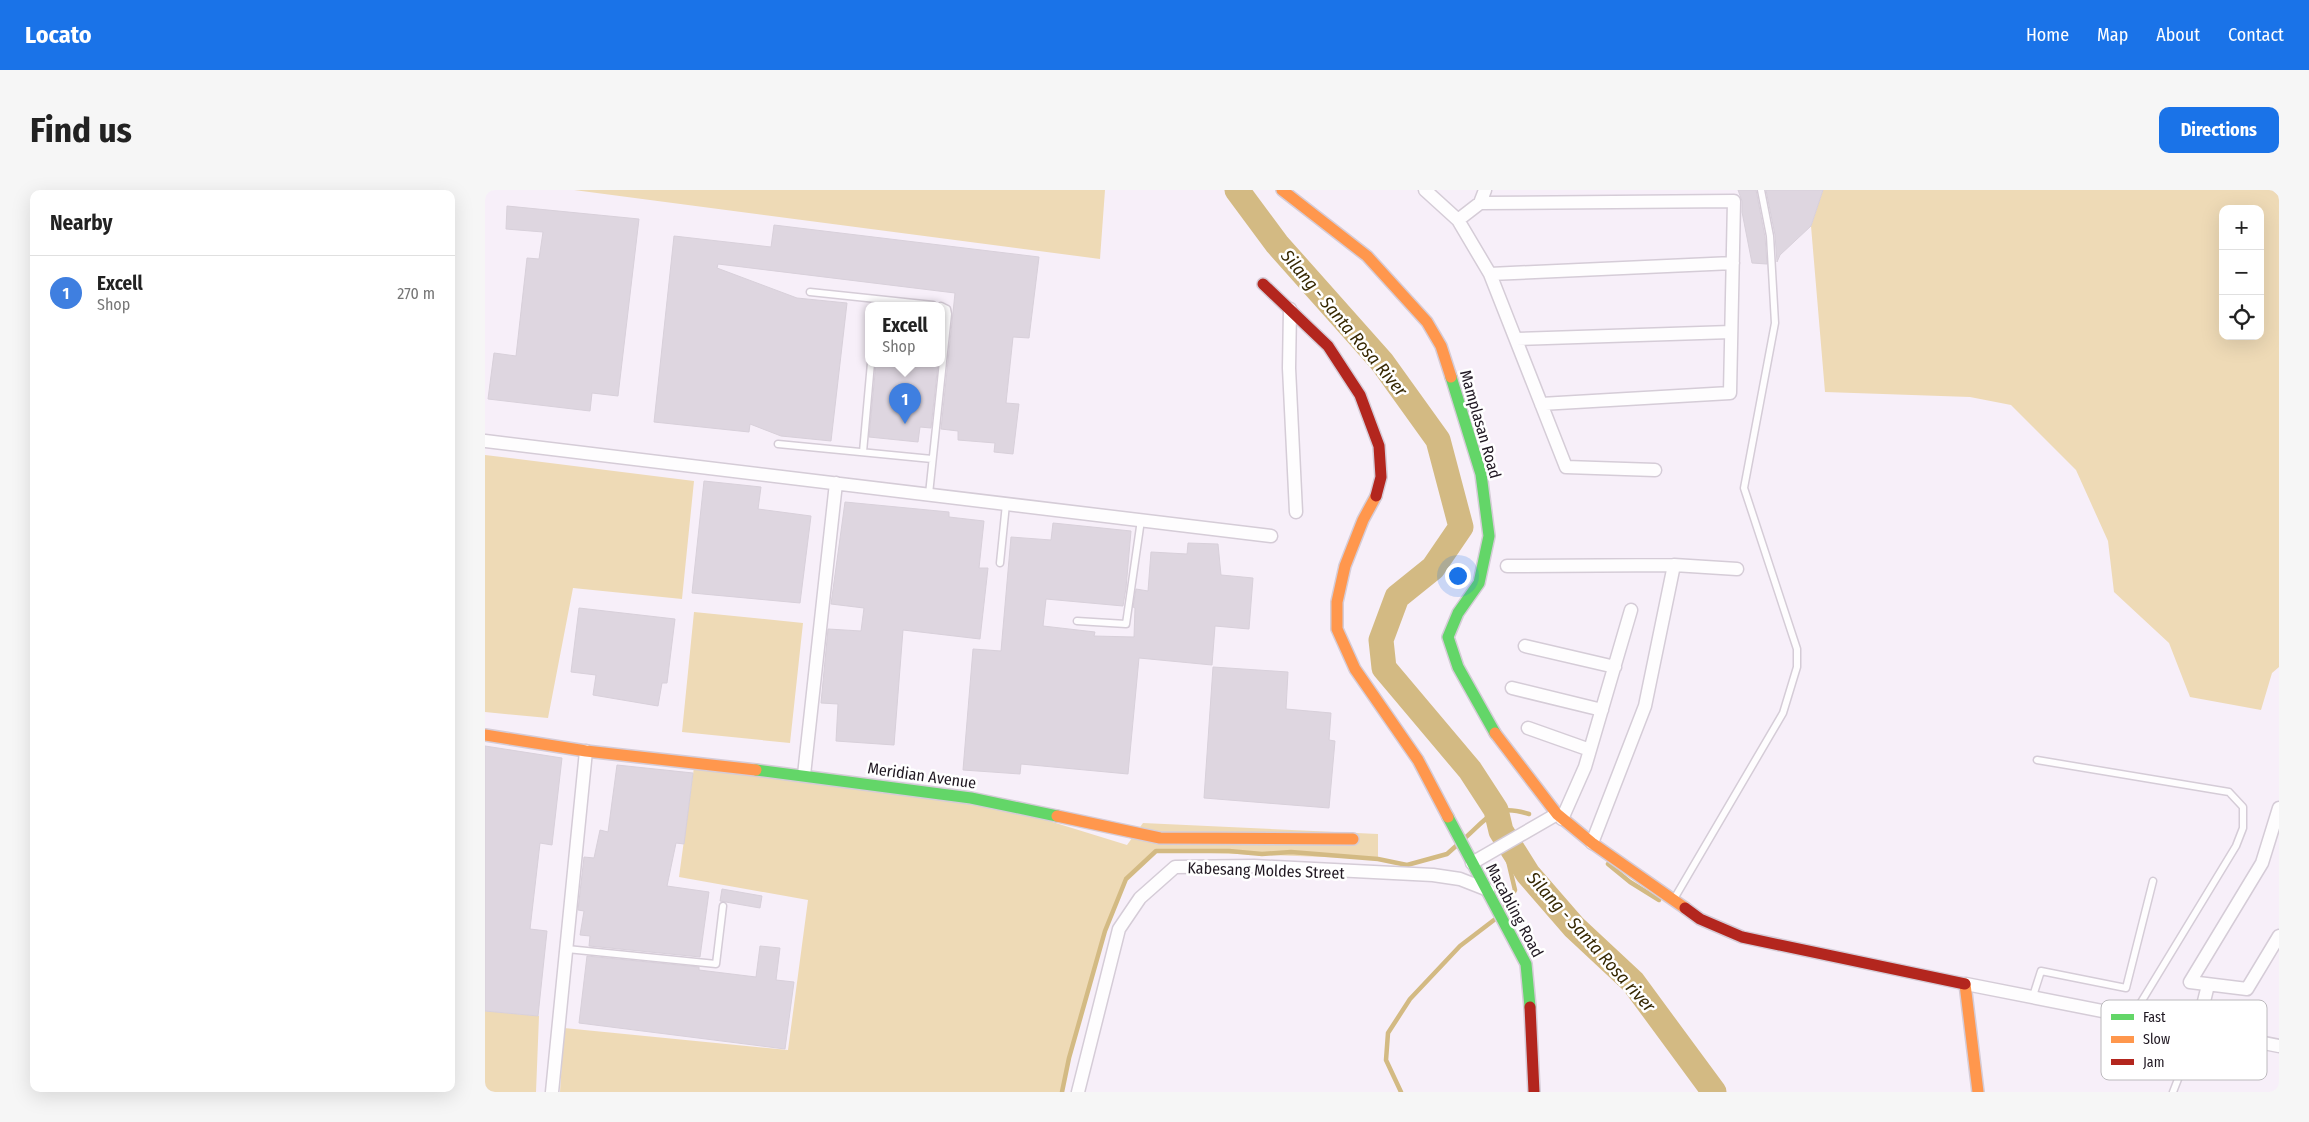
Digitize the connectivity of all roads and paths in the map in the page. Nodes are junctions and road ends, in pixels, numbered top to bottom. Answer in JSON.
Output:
{"nodes":[{"id":1,"x":1282,"y":190,"type":"edge"},
{"id":2,"x":1425,"y":190,"type":"edge"},
{"id":3,"x":1485,"y":190,"type":"edge"},
{"id":4,"x":1761,"y":190,"type":"edge"},
{"id":5,"x":1480,"y":203,"type":"junction"},
{"id":6,"x":1458,"y":220,"type":"junction"},
{"id":7,"x":1733,"y":263,"type":"junction"},
{"id":8,"x":1490,"y":274,"type":"junction"},
{"id":9,"x":1263,"y":284,"type":"dead end"},
{"id":10,"x":810,"y":292,"type":"dead end"},
{"id":11,"x":877,"y":302,"type":"edge"},
{"id":12,"x":945,"y":308,"type":"edge"},
{"id":13,"x":1290,"y":309,"type":"junction"},
{"id":14,"x":1731,"y":332,"type":"junction"},
{"id":15,"x":1516,"y":339,"type":"junction"},
{"id":16,"x":945,"y":341,"type":"edge"},
{"id":17,"x":871,"y":367,"type":"edge"},
{"id":18,"x":942,"y":367,"type":"edge"},
{"id":19,"x":1541,"y":404,"type":"junction"},
{"id":20,"x":485,"y":441,"type":"edge"},
{"id":21,"x":778,"y":444,"type":"dead end"},
{"id":22,"x":863,"y":452,"type":"junction"},
{"id":23,"x":932,"y":459,"type":"junction"},
{"id":24,"x":1655,"y":470,"type":"dead end"},
{"id":25,"x":836,"y":483,"type":"junction"},
{"id":26,"x":929,"y":494,"type":"junction"},
{"id":27,"x":1006,"y":504,"type":"junction"},
{"id":28,"x":1296,"y":512,"type":"dead end"},
{"id":29,"x":1141,"y":520,"type":"junction"},
{"id":30,"x":1271,"y":536,"type":"dead end"},
{"id":31,"x":1001,"y":563,"type":"dead end"},
{"id":32,"x":1674,"y":565,"type":"junction"},
{"id":33,"x":1507,"y":566,"type":"dead end"},
{"id":34,"x":1737,"y":569,"type":"dead end"},
{"id":35,"x":1631,"y":610,"type":"dead end"},
{"id":36,"x":1077,"y":621,"type":"dead end"},
{"id":37,"x":1525,"y":646,"type":"dead end"},
{"id":38,"x":1615,"y":667,"type":"junction"},
{"id":39,"x":1512,"y":688,"type":"dead end"},
{"id":40,"x":1602,"y":710,"type":"junction"},
{"id":41,"x":1527,"y":728,"type":"dead end"},
{"id":42,"x":485,"y":735,"type":"edge"},
{"id":43,"x":1590,"y":750,"type":"junction"},
{"id":44,"x":586,"y":752,"type":"junction"},
{"id":45,"x":2037,"y":760,"type":"dead end"},
{"id":46,"x":804,"y":775,"type":"junction"},
{"id":47,"x":2279,"y":808,"type":"edge"},
{"id":48,"x":1560,"y":817,"type":"junction"},
{"id":49,"x":1353,"y":839,"type":"dead end"},
{"id":50,"x":1592,"y":843,"type":"junction"},
{"id":51,"x":1477,"y":860,"type":"junction"},
{"id":52,"x":2153,"y":880,"type":"dead end"},
{"id":53,"x":1488,"y":890,"type":"junction"},
{"id":54,"x":1673,"y":900,"type":"junction"},
{"id":55,"x":723,"y":906,"type":"dead end"},
{"id":56,"x":2279,"y":936,"type":"edge"},
{"id":57,"x":567,"y":949,"type":"junction"},
{"id":58,"x":1966,"y":984,"type":"junction"},
{"id":59,"x":2209,"y":985,"type":"junction"},
{"id":60,"x":2033,"y":996,"type":"junction"},
{"id":61,"x":2143,"y":1000,"type":"edge"},
{"id":62,"x":2205,"y":1000,"type":"edge"},
{"id":63,"x":2101,"y":1011,"type":"edge"},
{"id":64,"x":2178,"y":1080,"type":"edge"},
{"id":65,"x":552,"y":1092,"type":"edge"},
{"id":66,"x":1078,"y":1092,"type":"edge"},
{"id":67,"x":1534,"y":1092,"type":"edge"},
{"id":68,"x":1978,"y":1092,"type":"edge"},
{"id":69,"x":2173,"y":1092,"type":"edge"}],
"edges":[{"from":1,"to":48,"type":"street","name":"Mamplasan Road"},
{"from":2,"to":6,"type":"street"},
{"from":3,"to":5,"type":"street"},
{"from":4,"to":54,"type":"lane"},
{"from":5,"to":6,"type":"street"},
{"from":5,"to":7,"type":"street"},
{"from":6,"to":8,"type":"street"},
{"from":7,"to":8,"type":"street"},
{"from":7,"to":14,"type":"street"},
{"from":8,"to":15,"type":"street"},
{"from":9,"to":13,"type":"street","name":"Macabling Road"},
{"from":10,"to":11,"type":"lane"},
{"from":12,"to":16,"type":"lane"},
{"from":13,"to":28,"type":"street"},
{"from":13,"to":51,"type":"street","name":"Macabling Road"},
{"from":14,"to":15,"type":"street"},
{"from":14,"to":19,"type":"street"},
{"from":15,"to":19,"type":"street"},
{"from":17,"to":22,"type":"lane"},
{"from":18,"to":23,"type":"lane"},
{"from":19,"to":24,"type":"street"},
{"from":20,"to":25,"type":"street"},
{"from":21,"to":22,"type":"lane"},
{"from":22,"to":23,"type":"lane"},
{"from":23,"to":26,"type":"lane"},
{"from":25,"to":26,"type":"street"},
{"from":25,"to":46,"type":"street"},
{"from":26,"to":27,"type":"street"},
{"from":27,"to":29,"type":"street"},
{"from":27,"to":31,"type":"lane"},
{"from":29,"to":30,"type":"street"},
{"from":29,"to":36,"type":"lane"},
{"from":32,"to":33,"type":"street"},
{"from":32,"to":34,"type":"street"},
{"from":32,"to":50,"type":"street"},
{"from":35,"to":38,"type":"street"},
{"from":37,"to":38,"type":"street"},
{"from":38,"to":40,"type":"street"},
{"from":39,"to":40,"type":"street"},
{"from":40,"to":43,"type":"street"},
{"from":41,"to":43,"type":"street"},
{"from":42,"to":44,"type":"street","name":"Meridian Avenue"},
{"from":43,"to":48,"type":"street"},
{"from":44,"to":46,"type":"street","name":"Meridian Avenue"},
{"from":44,"to":57,"type":"street"},
{"from":45,"to":61,"type":"lane"},
{"from":46,"to":49,"type":"street","name":"Meridian Avenue"},
{"from":47,"to":59,"type":"street"},
{"from":48,"to":50,"type":"street","name":"Mamplasan Road"},
{"from":48,"to":51,"type":"street"},
{"from":50,"to":54,"type":"street","name":"Mamplasan Road"},
{"from":51,"to":53,"type":"street","name":"Macabling Road"},
{"from":52,"to":60,"type":"lane"},
{"from":53,"to":66,"type":"street","name":"Kabesang Moldes Street"},
{"from":53,"to":67,"type":"street","name":"Macabling Road"},
{"from":54,"to":58,"type":"street","name":"Mamplasan Road"},
{"from":55,"to":57,"type":"lane"},
{"from":56,"to":59,"type":"street"},
{"from":57,"to":65,"type":"street"},
{"from":58,"to":60,"type":"street"},
{"from":58,"to":68,"type":"street"},
{"from":59,"to":62,"type":"street"},
{"from":60,"to":63,"type":"street"},
{"from":64,"to":69,"type":"lane"}]}
